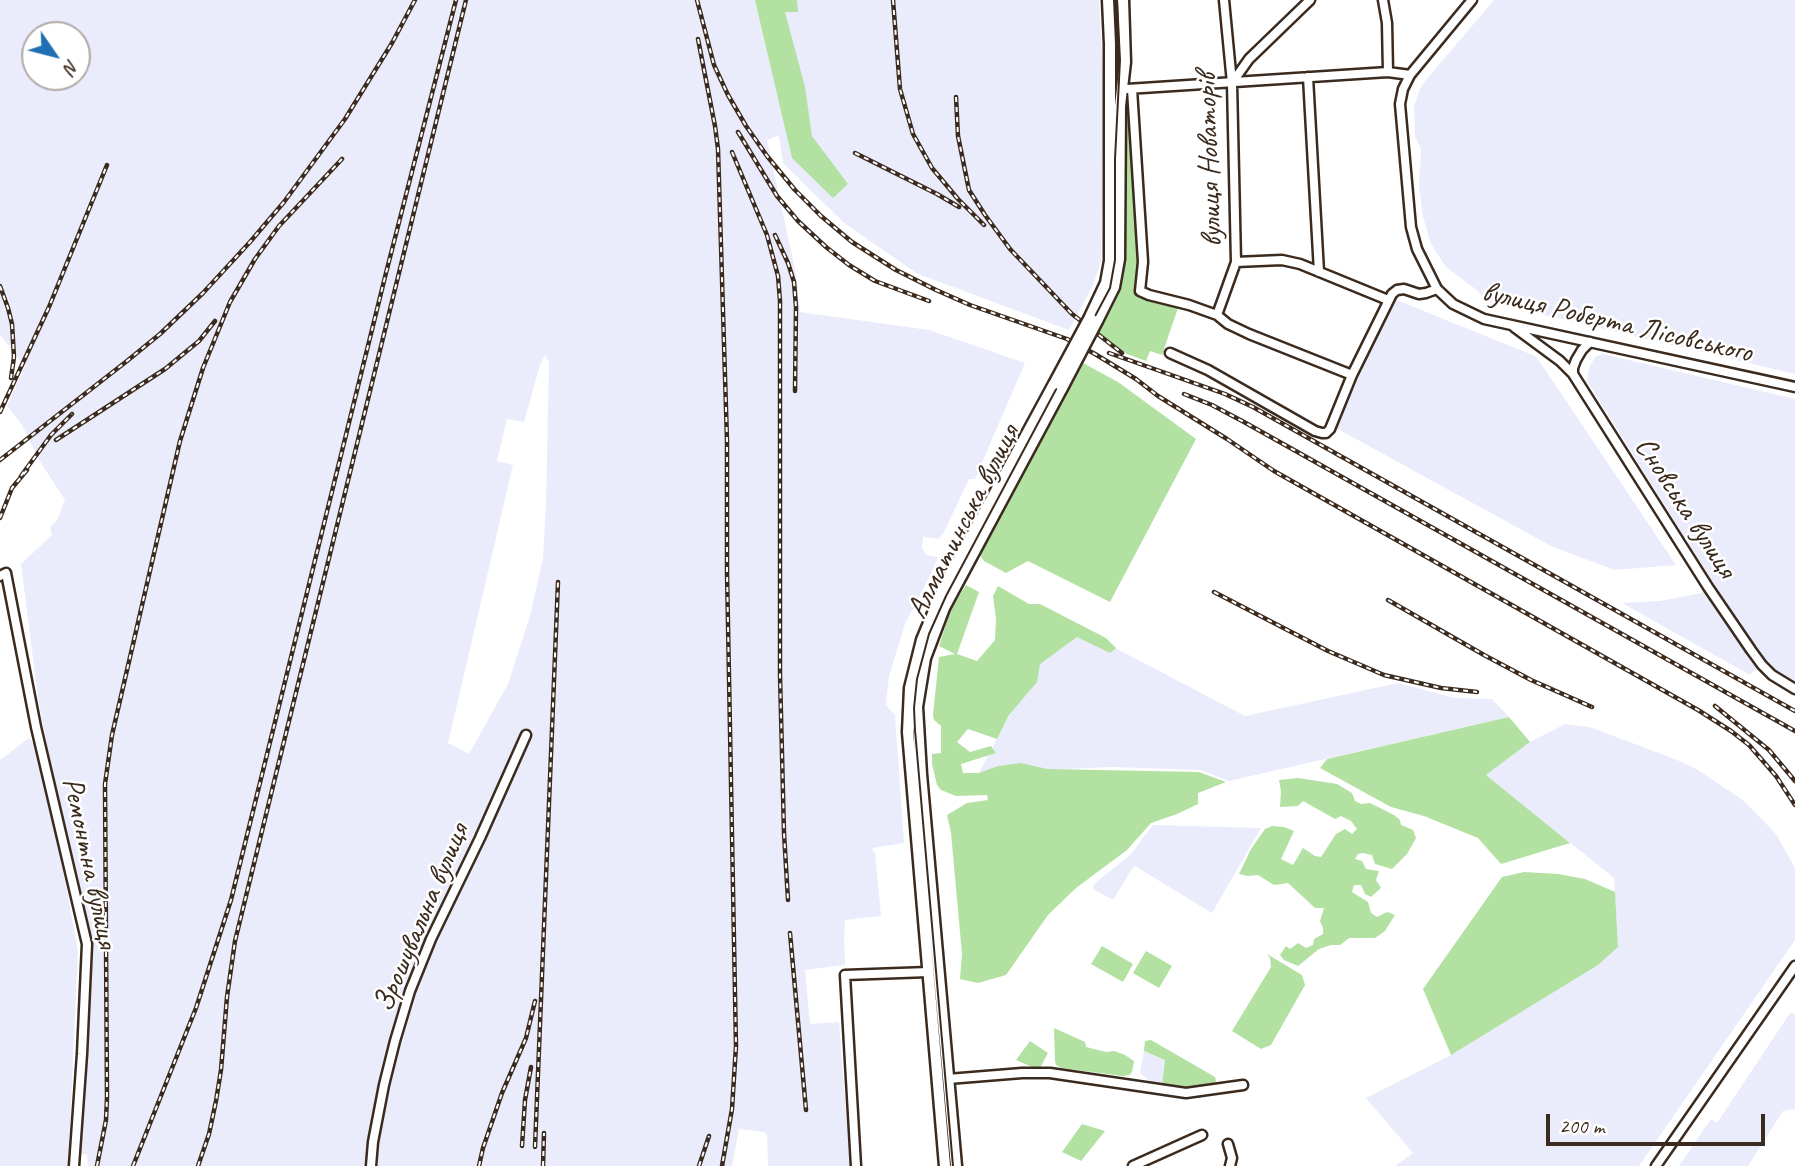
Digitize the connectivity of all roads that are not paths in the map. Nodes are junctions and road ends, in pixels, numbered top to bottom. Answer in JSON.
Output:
{"nodes":[{"id":1,"x":1108,"y":0,"type":"edge"},
{"id":2,"x":1123,"y":0,"type":"edge"},
{"id":3,"x":1224,"y":0,"type":"edge"},
{"id":4,"x":1310,"y":0,"type":"edge"},
{"id":5,"x":1383,"y":0,"type":"edge"},
{"id":6,"x":1472,"y":0,"type":"edge"},
{"id":7,"x":1388,"y":72,"type":"junction"},
{"id":8,"x":1410,"y":75,"type":"junction"},
{"id":9,"x":1308,"y":77,"type":"junction"},
{"id":10,"x":1232,"y":82,"type":"junction"},
{"id":11,"x":1127,"y":89,"type":"junction"},
{"id":12,"x":1110,"y":90,"type":"junction"},
{"id":13,"x":1236,"y":262,"type":"junction"},
{"id":14,"x":1320,"y":271,"type":"junction"},
{"id":15,"x":1437,"y":289,"type":"junction"},
{"id":16,"x":1388,"y":300,"type":"junction"},
{"id":17,"x":1217,"y":315,"type":"junction"},
{"id":18,"x":1094,"y":319,"type":"junction"},
{"id":19,"x":1511,"y":325,"type":"junction"},
{"id":20,"x":1590,"y":342,"type":"junction"},
{"id":21,"x":1170,"y":353,"type":"dead end"},
{"id":22,"x":1352,"y":374,"type":"junction"},
{"id":23,"x":1573,"y":374,"type":"junction"},
{"id":24,"x":1058,"y":386,"type":"junction"},
{"id":25,"x":1795,"y":387,"type":"edge"},
{"id":26,"x":3,"y":574,"type":"edge"},
{"id":27,"x":1795,"y":689,"type":"edge"},
{"id":28,"x":526,"y":735,"type":"dead end"},
{"id":29,"x":1795,"y":966,"type":"edge"},
{"id":30,"x":928,"y":972,"type":"junction"},
{"id":31,"x":948,"y":1080,"type":"junction"},
{"id":32,"x":1243,"y":1085,"type":"dead end"},
{"id":33,"x":1202,"y":1135,"type":"dead end"},
{"id":34,"x":1228,"y":1144,"type":"dead end"},
{"id":35,"x":74,"y":1166,"type":"edge"},
{"id":36,"x":371,"y":1166,"type":"edge"},
{"id":37,"x":856,"y":1166,"type":"edge"},
{"id":38,"x":945,"y":1166,"type":"edge"},
{"id":39,"x":956,"y":1166,"type":"edge"},
{"id":40,"x":1133,"y":1166,"type":"edge"},
{"id":41,"x":1230,"y":1166,"type":"edge"},
{"id":42,"x":1656,"y":1166,"type":"edge"}],
"edges":[{"from":1,"to":12,"type":"street","name":"Алматинська вулиця"},
{"from":2,"to":11,"type":"street","name":"Алматинська вулиця"},
{"from":3,"to":10,"type":"street","name":"вулиця Новаторів"},
{"from":4,"to":10,"type":"street"},
{"from":5,"to":7,"type":"street"},
{"from":6,"to":8,"type":"street"},
{"from":7,"to":8,"type":"street"},
{"from":7,"to":9,"type":"street"},
{"from":8,"to":15,"type":"street"},
{"from":9,"to":10,"type":"street"},
{"from":9,"to":14,"type":"street"},
{"from":10,"to":11,"type":"street"},
{"from":10,"to":13,"type":"street","name":"вулиця Новаторів"},
{"from":11,"to":12,"type":"street"},
{"from":11,"to":17,"type":"street","name":"Алматинська вулиця"},
{"from":11,"to":18,"type":"street","name":"Алматинська вулиця"},
{"from":12,"to":18,"type":"street","name":"Алматинська вулиця"},
{"from":13,"to":14,"type":"street"},
{"from":13,"to":17,"type":"street","name":"вулиця Новаторів"},
{"from":14,"to":16,"type":"street"},
{"from":15,"to":16,"type":"street"},
{"from":15,"to":19,"type":"street","name":"вулиця Роберта Лісовського"},
{"from":16,"to":22,"type":"street"},
{"from":17,"to":22,"type":"street"},
{"from":18,"to":24,"type":"street","name":"Алматинська вулиця","bridge":true},
{"from":19,"to":20,"type":"street","name":"вулиця Роберта Лісовського"},
{"from":19,"to":23,"type":"street","name":"Сновська вулиця"},
{"from":20,"to":23,"type":"street"},
{"from":20,"to":25,"type":"street","name":"вулиця Роберта Лісовського"},
{"from":21,"to":22,"type":"street"},
{"from":23,"to":27,"type":"street","name":"Сновська вулиця"},
{"from":24,"to":30,"type":"street","name":"Алматинська вулиця"},
{"from":24,"to":31,"type":"street","name":"Алматинська вулиця"},
{"from":26,"to":35,"type":"street","name":"Ремонтна вулиця"},
{"from":28,"to":36,"type":"street","name":"Зрошувальна вулиця"},
{"from":29,"to":42,"type":"street"},
{"from":30,"to":37,"type":"street"},
{"from":30,"to":38,"type":"street","name":"Алматинська вулиця"},
{"from":31,"to":32,"type":"street"},
{"from":31,"to":39,"type":"street","name":"Алматинська вулиця"},
{"from":33,"to":40,"type":"street"},
{"from":34,"to":41,"type":"street"}]}
